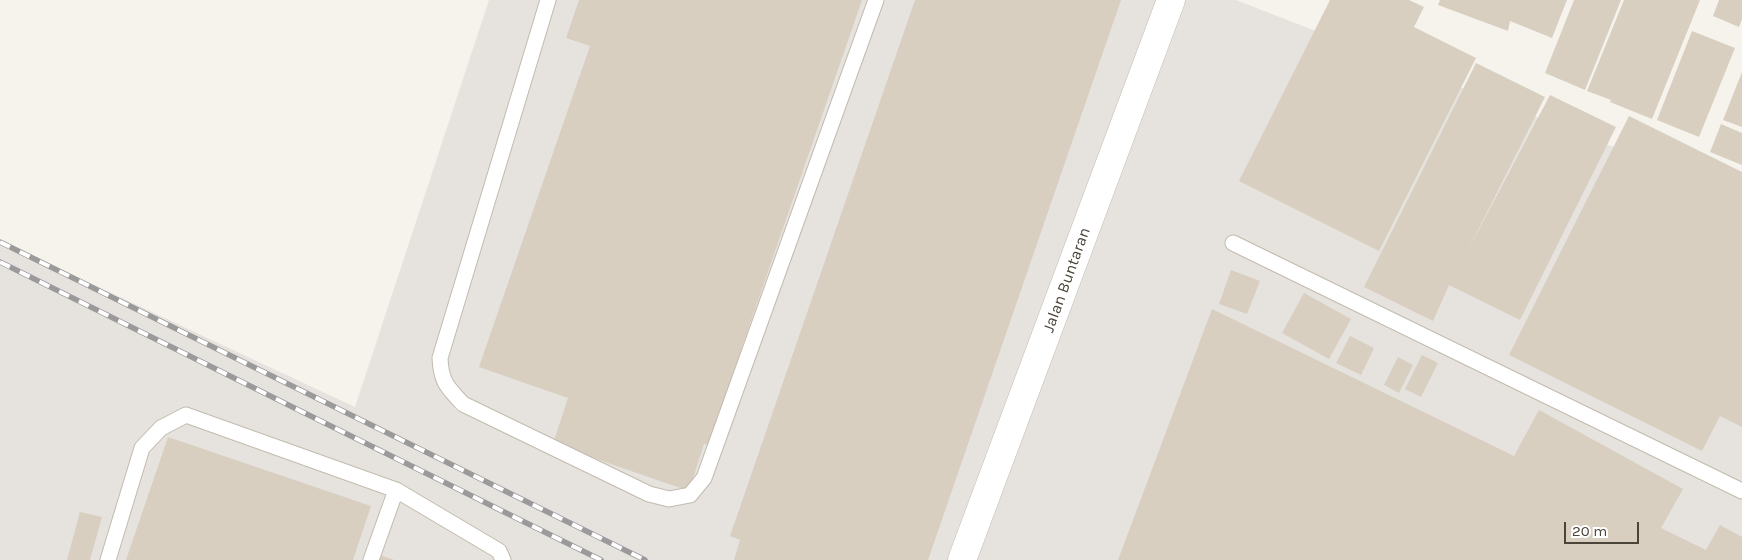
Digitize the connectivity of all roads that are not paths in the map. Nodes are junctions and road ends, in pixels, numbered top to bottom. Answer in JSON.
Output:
{"nodes":[{"id":1,"x":548,"y":0,"type":"edge"},
{"id":2,"x":876,"y":0,"type":"edge"},
{"id":3,"x":1171,"y":0,"type":"edge"},
{"id":4,"x":1233,"y":243,"type":"dead end"},
{"id":5,"x":396,"y":490,"type":"junction"},
{"id":6,"x":1742,"y":491,"type":"edge"},
{"id":7,"x":108,"y":560,"type":"edge"},
{"id":8,"x":371,"y":560,"type":"edge"},
{"id":9,"x":503,"y":560,"type":"edge"},
{"id":10,"x":962,"y":560,"type":"edge"}],
"edges":[{"from":1,"to":2,"type":"lane"},
{"from":3,"to":10,"type":"street","name":"Jalan Buntaran"},
{"from":4,"to":6,"type":"lane"},
{"from":5,"to":7,"type":"lane"},
{"from":5,"to":8,"type":"lane"},
{"from":5,"to":9,"type":"lane"}]}
